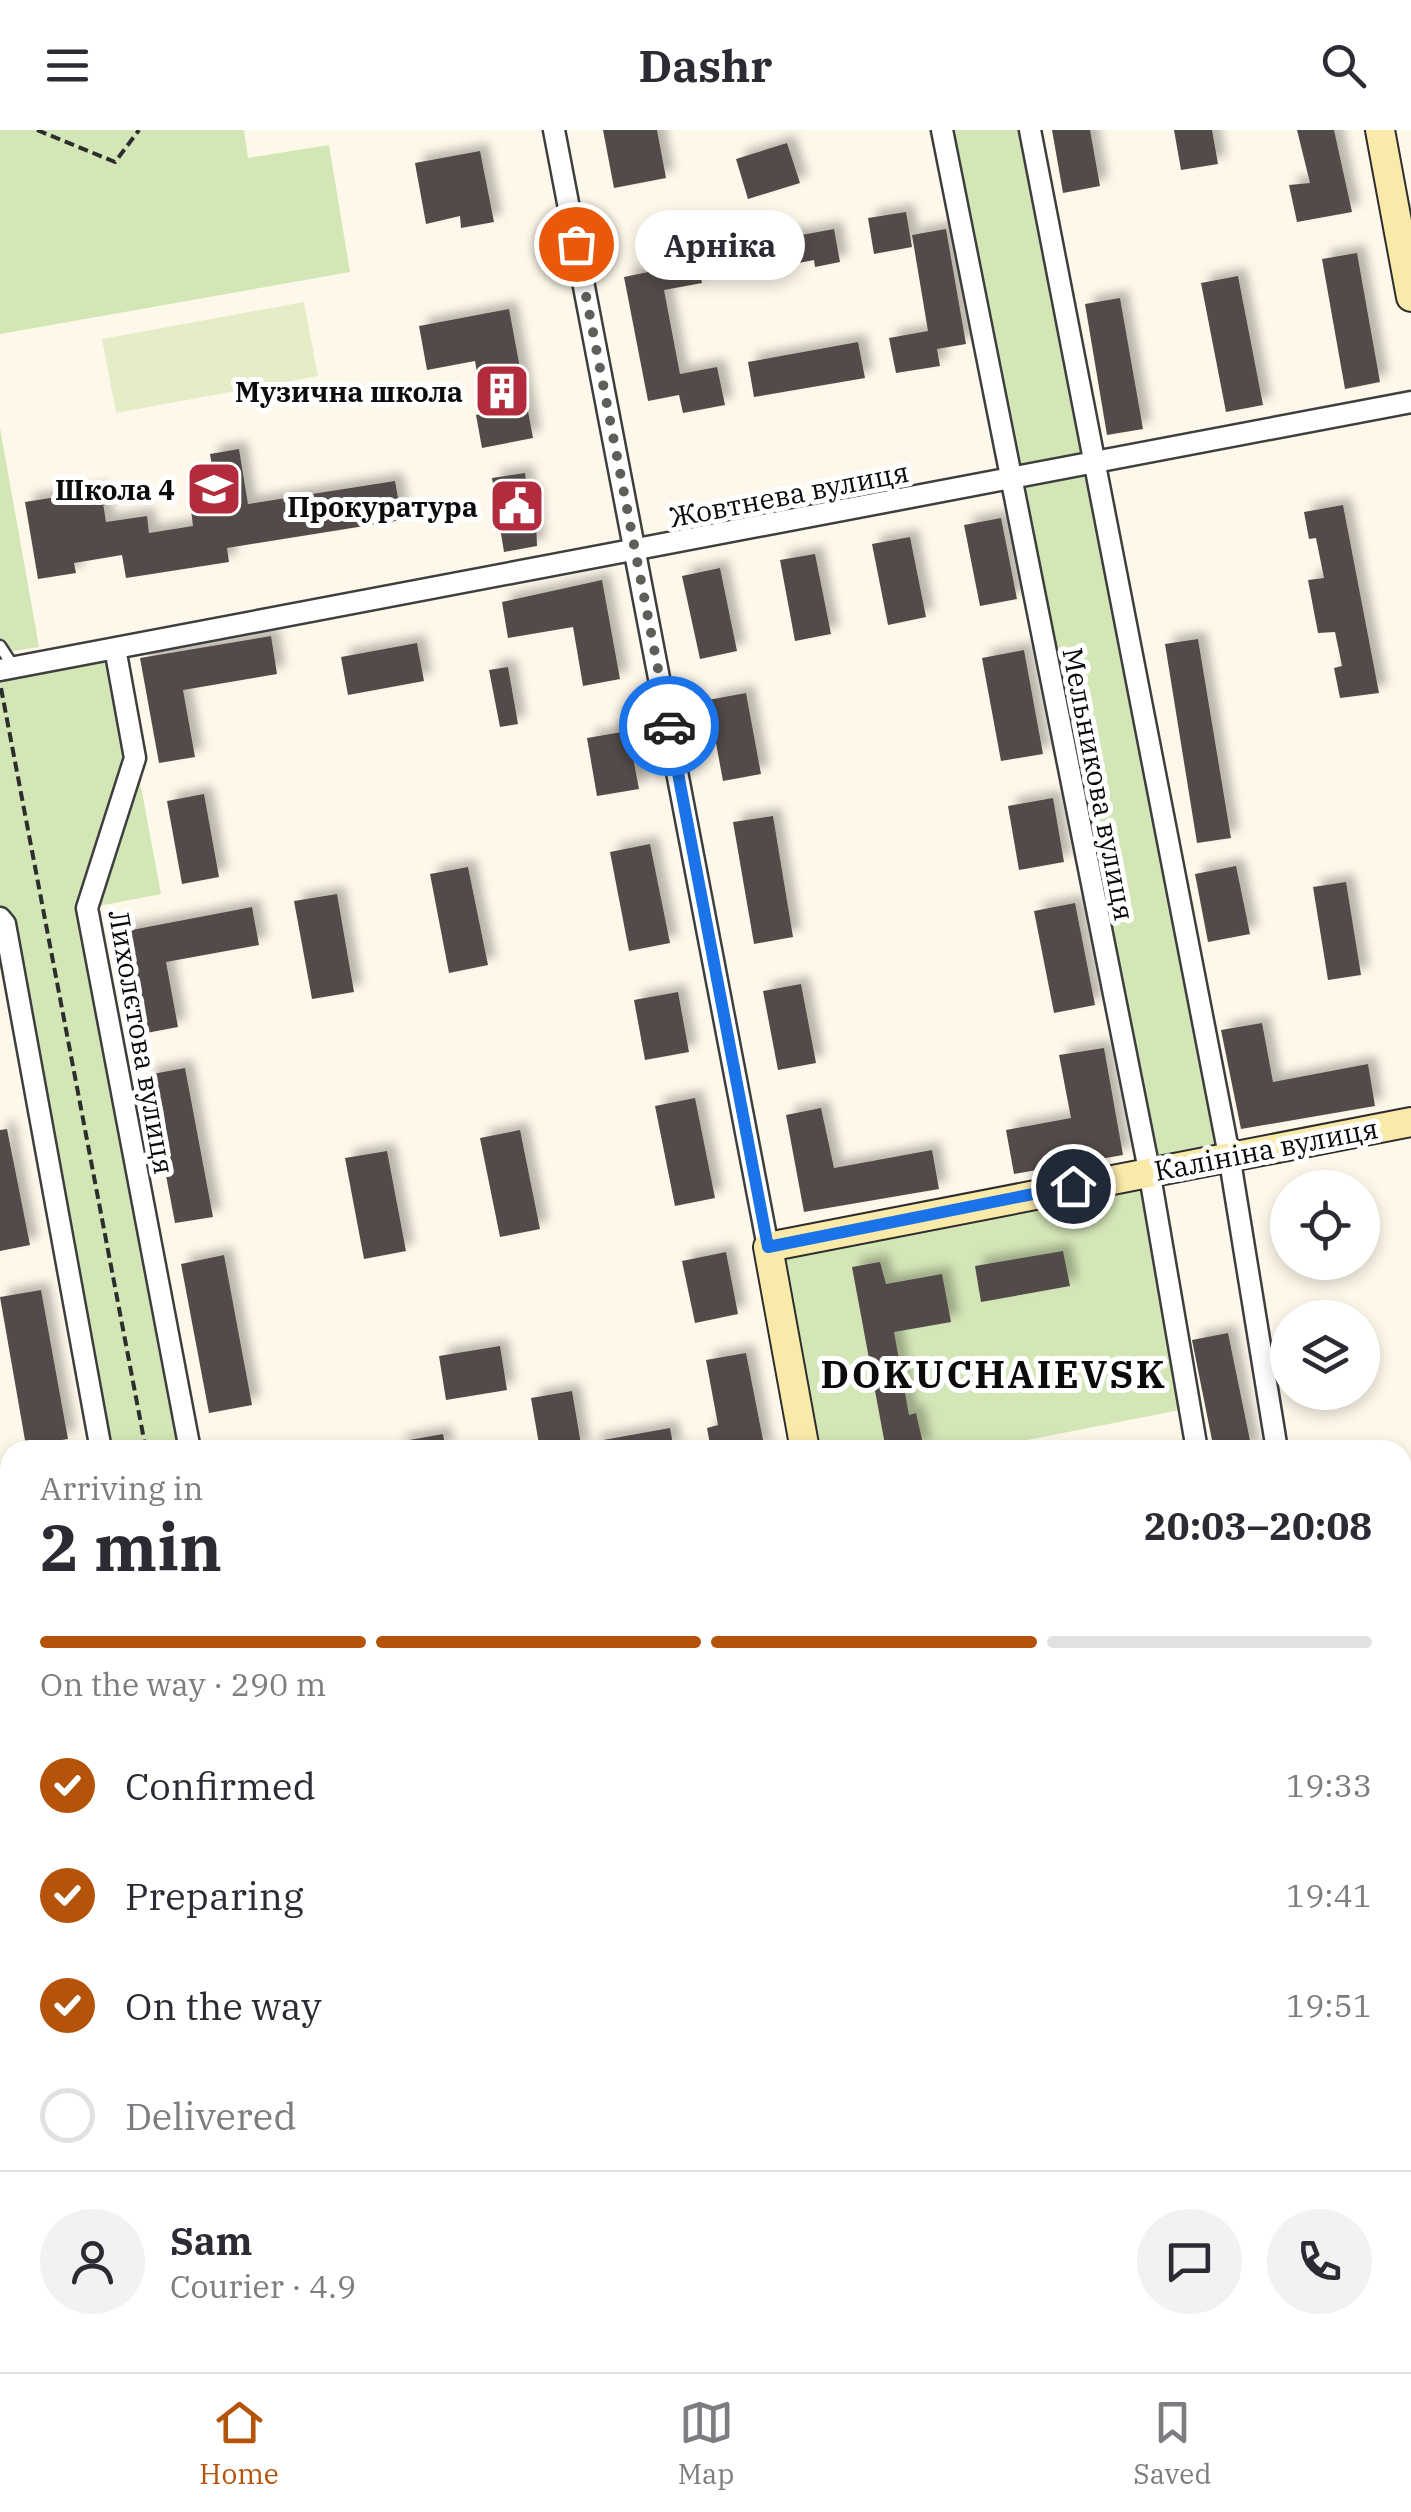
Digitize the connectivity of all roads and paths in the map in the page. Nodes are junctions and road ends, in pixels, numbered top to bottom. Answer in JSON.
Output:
{"nodes":[{"id":1,"x":37,"y":130,"type":"edge"},
{"id":2,"x":139,"y":130,"type":"edge"},
{"id":3,"x":554,"y":130,"type":"edge"},
{"id":4,"x":942,"y":130,"type":"edge"},
{"id":5,"x":1030,"y":130,"type":"edge"},
{"id":6,"x":1380,"y":130,"type":"edge"},
{"id":7,"x":1411,"y":297,"type":"edge"},
{"id":8,"x":1411,"y":402,"type":"edge"},
{"id":9,"x":1095,"y":464,"type":"junction"},
{"id":10,"x":1009,"y":481,"type":"junction"},
{"id":11,"x":636,"y":550,"type":"junction"},
{"id":12,"x":0,"y":646,"type":"edge"},
{"id":13,"x":115,"y":648,"type":"junction"},
{"id":14,"x":5,"y":673,"type":"edge"},
{"id":15,"x":0,"y":918,"type":"edge"},
{"id":16,"x":1411,"y":1122,"type":"edge"},
{"id":17,"x":1229,"y":1155,"type":"junction"},
{"id":18,"x":1149,"y":1170,"type":"junction"},
{"id":19,"x":768,"y":1247,"type":"junction"},
{"id":20,"x":99,"y":1440,"type":"edge"},
{"id":21,"x":144,"y":1440,"type":"edge"},
{"id":22,"x":188,"y":1440,"type":"edge"},
{"id":23,"x":803,"y":1440,"type":"edge"},
{"id":24,"x":1195,"y":1440,"type":"edge"},
{"id":25,"x":1275,"y":1440,"type":"edge"}],
"edges":[{"from":1,"to":2,"type":"path"},
{"from":3,"to":11,"type":"street"},
{"from":4,"to":10,"type":"street","name":"Мельникова вулиця"},
{"from":5,"to":9,"type":"street","name":"Мельникова вулиця"},
{"from":6,"to":7,"type":"main road"},
{"from":8,"to":9,"type":"street","name":"Жовтнева вулиця"},
{"from":9,"to":10,"type":"street","name":"Жовтнева вулиця"},
{"from":9,"to":17,"type":"street","name":"Мельникова вулиця"},
{"from":10,"to":11,"type":"street","name":"Жовтнева вулиця"},
{"from":10,"to":18,"type":"street","name":"Мельникова вулиця"},
{"from":11,"to":13,"type":"street","name":"Жовтнева вулиця"},
{"from":11,"to":19,"type":"street"},
{"from":12,"to":14,"type":"lane"},
{"from":13,"to":14,"type":"street","name":"Жовтнева вулиця"},
{"from":13,"to":22,"type":"street","name":"Лихолєтова вулиця"},
{"from":14,"to":21,"type":"path"},
{"from":15,"to":20,"type":"street"},
{"from":16,"to":17,"type":"main road","name":"Калініна вулиця"},
{"from":17,"to":18,"type":"main road","name":"Калініна вулиця"},
{"from":17,"to":25,"type":"street","name":"Мельникова вулиця"},
{"from":18,"to":19,"type":"main road","name":"Калініна вулиця"},
{"from":18,"to":24,"type":"street","name":"Мельникова вулиця"},
{"from":19,"to":23,"type":"main road"}]}
